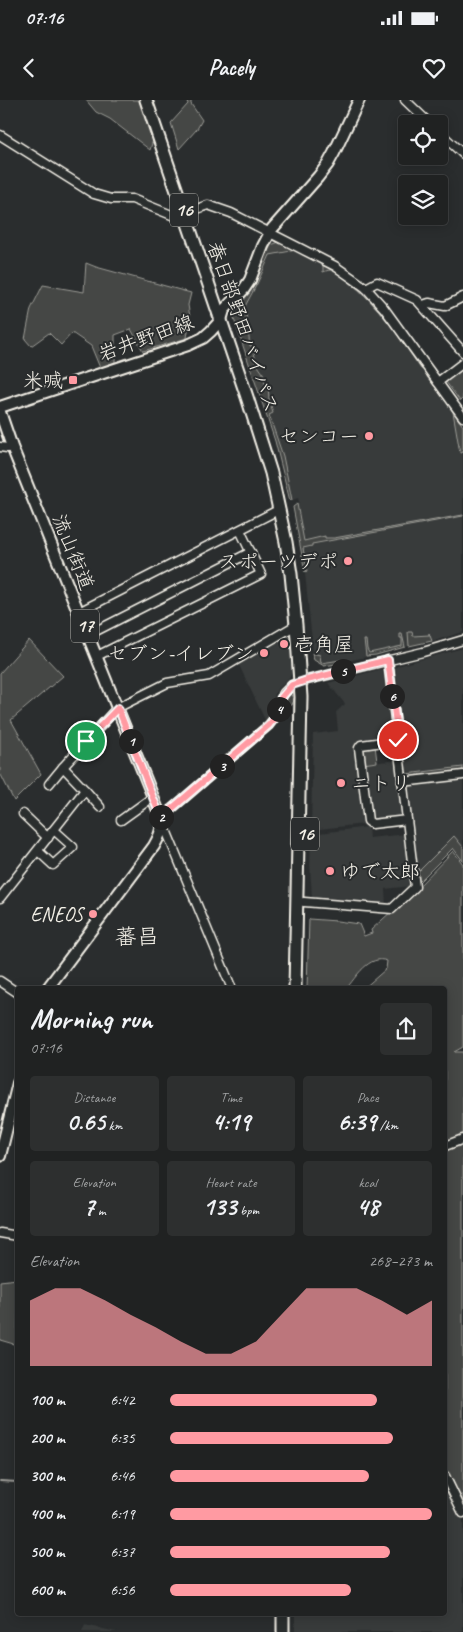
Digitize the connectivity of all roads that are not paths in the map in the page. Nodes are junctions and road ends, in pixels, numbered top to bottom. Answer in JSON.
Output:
{"nodes":[{"id":1,"x":146,"y":100,"type":"edge"},
{"id":2,"x":154,"y":100,"type":"edge"},
{"id":3,"x":359,"y":100,"type":"edge"},
{"id":4,"x":405,"y":100,"type":"edge"},
{"id":5,"x":421,"y":115,"type":"edge"},
{"id":6,"x":0,"y":135,"type":"edge"},
{"id":7,"x":448,"y":140,"type":"edge"},
{"id":8,"x":463,"y":154,"type":"edge"},
{"id":9,"x":188,"y":213,"type":"junction"},
{"id":10,"x":270,"y":234,"type":"junction"},
{"id":11,"x":366,"y":288,"type":"junction"},
{"id":12,"x":463,"y":297,"type":"edge"},
{"id":13,"x":423,"y":305,"type":"junction"},
{"id":14,"x":223,"y":315,"type":"junction"},
{"id":15,"x":463,"y":352,"type":"edge"},
{"id":16,"x":463,"y":363,"type":"edge"},
{"id":17,"x":438,"y":382,"type":"junction"},
{"id":18,"x":0,"y":407,"type":"edge"},
{"id":19,"x":0,"y":412,"type":"edge"},
{"id":20,"x":463,"y":417,"type":"edge"},
{"id":21,"x":0,"y":447,"type":"edge"},
{"id":22,"x":12,"y":447,"type":"junction"},
{"id":23,"x":280,"y":509,"type":"junction"},
{"id":24,"x":240,"y":530,"type":"junction"},
{"id":25,"x":251,"y":552,"type":"junction"},
{"id":26,"x":79,"y":612,"type":"junction"},
{"id":27,"x":296,"y":625,"type":"junction"},
{"id":28,"x":88,"y":635,"type":"junction"},
{"id":29,"x":463,"y":640,"type":"edge"},
{"id":30,"x":96,"y":656,"type":"junction"},
{"id":31,"x":388,"y":660,"type":"junction"},
{"id":32,"x":304,"y":681,"type":"junction"},
{"id":33,"x":118,"y":708,"type":"junction"},
{"id":34,"x":398,"y":740,"type":"junction"},
{"id":35,"x":63,"y":768,"type":"junction"},
{"id":36,"x":463,"y":775,"type":"edge"},
{"id":37,"x":402,"y":782,"type":"junction"},
{"id":38,"x":49,"y":784,"type":"dead end"},
{"id":39,"x":85,"y":790,"type":"junction"},
{"id":40,"x":153,"y":797,"type":"junction"},
{"id":41,"x":100,"y":807,"type":"dead end"},
{"id":42,"x":23,"y":814,"type":"dead end"},
{"id":43,"x":161,"y":818,"type":"junction"},
{"id":44,"x":121,"y":820,"type":"dead end"},
{"id":45,"x":407,"y":820,"type":"junction"},
{"id":46,"x":54,"y":830,"type":"junction"},
{"id":47,"x":48,"y":838,"type":"junction"},
{"id":48,"x":38,"y":851,"type":"junction"},
{"id":49,"x":0,"y":898,"type":"edge"},
{"id":50,"x":304,"y":902,"type":"junction"},
{"id":51,"x":0,"y":981,"type":"edge"},
{"id":52,"x":49,"y":986,"type":"edge"},
{"id":53,"x":231,"y":986,"type":"edge"},
{"id":54,"x":295,"y":986,"type":"edge"},
{"id":55,"x":302,"y":986,"type":"edge"},
{"id":56,"x":15,"y":991,"type":"edge"},
{"id":57,"x":15,"y":1095,"type":"edge"},
{"id":58,"x":463,"y":1139,"type":"edge"},
{"id":59,"x":447,"y":1145,"type":"edge"},
{"id":60,"x":0,"y":1156,"type":"edge"},
{"id":61,"x":0,"y":1233,"type":"edge"},
{"id":62,"x":15,"y":1236,"type":"edge"},
{"id":63,"x":447,"y":1480,"type":"edge"},
{"id":64,"x":463,"y":1513,"type":"edge"},
{"id":65,"x":283,"y":1616,"type":"edge"},
{"id":66,"x":290,"y":1616,"type":"edge"},
{"id":67,"x":283,"y":1632,"type":"edge"},
{"id":68,"x":290,"y":1632,"type":"edge"}],
"edges":[{"from":1,"to":9,"type":"highway","name":"春日部野田バイパス","number":"16"},
{"from":2,"to":9,"type":"highway","name":"春日部野田バイパス","number":"16"},
{"from":3,"to":10,"type":"main road","name":"岩井野田線"},
{"from":4,"to":5,"type":"street"},
{"from":6,"to":9,"type":"street"},
{"from":7,"to":8,"type":"street"},
{"from":9,"to":10,"type":"street"},
{"from":9,"to":14,"type":"highway","name":"春日部野田バイパス","number":"16"},
{"from":10,"to":11,"type":"street"},
{"from":10,"to":14,"type":"main road","name":"岩井野田線"},
{"from":11,"to":13,"type":"street"},
{"from":11,"to":17,"type":"street"},
{"from":12,"to":13,"type":"street"},
{"from":13,"to":15,"type":"street"},
{"from":14,"to":18,"type":"main road","name":"岩井野田線"},
{"from":14,"to":23,"type":"highway","name":"春日部野田バイパス","number":"16"},
{"from":14,"to":32,"type":"highway","name":"春日部野田バイパス","number":"16"},
{"from":16,"to":17,"type":"street"},
{"from":17,"to":20,"type":"street"},
{"from":19,"to":22,"type":"main road","name":"流山街道","number":"17"},
{"from":21,"to":22,"type":"street"},
{"from":22,"to":26,"type":"main road","name":"流山街道","number":"17"},
{"from":23,"to":24,"type":"street"},
{"from":23,"to":27,"type":"highway","name":"春日部野田バイパス","number":"16"},
{"from":24,"to":25,"type":"street"},
{"from":24,"to":26,"type":"street"},
{"from":25,"to":28,"type":"street"},
{"from":25,"to":30,"type":"street"},
{"from":26,"to":28,"type":"main road","name":"流山街道","number":"17"},
{"from":27,"to":32,"type":"highway","name":"春日部野田バイパス","number":"16"},
{"from":27,"to":33,"type":"street"},
{"from":28,"to":30,"type":"main road","name":"流山街道","number":"17"},
{"from":29,"to":31,"type":"street"},
{"from":30,"to":33,"type":"main road","name":"流山街道","number":"17"},
{"from":31,"to":32,"type":"street"},
{"from":31,"to":34,"type":"street"},
{"from":32,"to":43,"type":"street"},
{"from":32,"to":50,"type":"highway","name":"春日部野田バイパス","number":"16"},
{"from":32,"to":54,"type":"highway","name":"春日部野田バイパス","number":"16"},
{"from":33,"to":35,"type":"street"},
{"from":33,"to":40,"type":"main road","name":"流山街道","number":"17"},
{"from":34,"to":37,"type":"street"},
{"from":34,"to":45,"type":"street"},
{"from":35,"to":38,"type":"street"},
{"from":35,"to":39,"type":"street"},
{"from":36,"to":37,"type":"street"},
{"from":37,"to":45,"type":"street"},
{"from":39,"to":41,"type":"street"},
{"from":39,"to":46,"type":"street"},
{"from":40,"to":43,"type":"main road","name":"流山街道","number":"17"},
{"from":40,"to":44,"type":"street"},
{"from":42,"to":47,"type":"street"},
{"from":43,"to":52,"type":"main road"},
{"from":43,"to":53,"type":"street"},
{"from":45,"to":50,"type":"street"},
{"from":46,"to":47,"type":"street"},
{"from":46,"to":48,"type":"street"},
{"from":47,"to":48,"type":"street"},
{"from":48,"to":49,"type":"street"},
{"from":50,"to":55,"type":"highway","name":"春日部野田バイパス","number":"16"},
{"from":51,"to":56,"type":"street"},
{"from":57,"to":60,"type":"main road"},
{"from":58,"to":59,"type":"street"},
{"from":61,"to":62,"type":"street"},
{"from":63,"to":64,"type":"street"},
{"from":65,"to":67,"type":"highway"},
{"from":66,"to":68,"type":"highway"}]}
